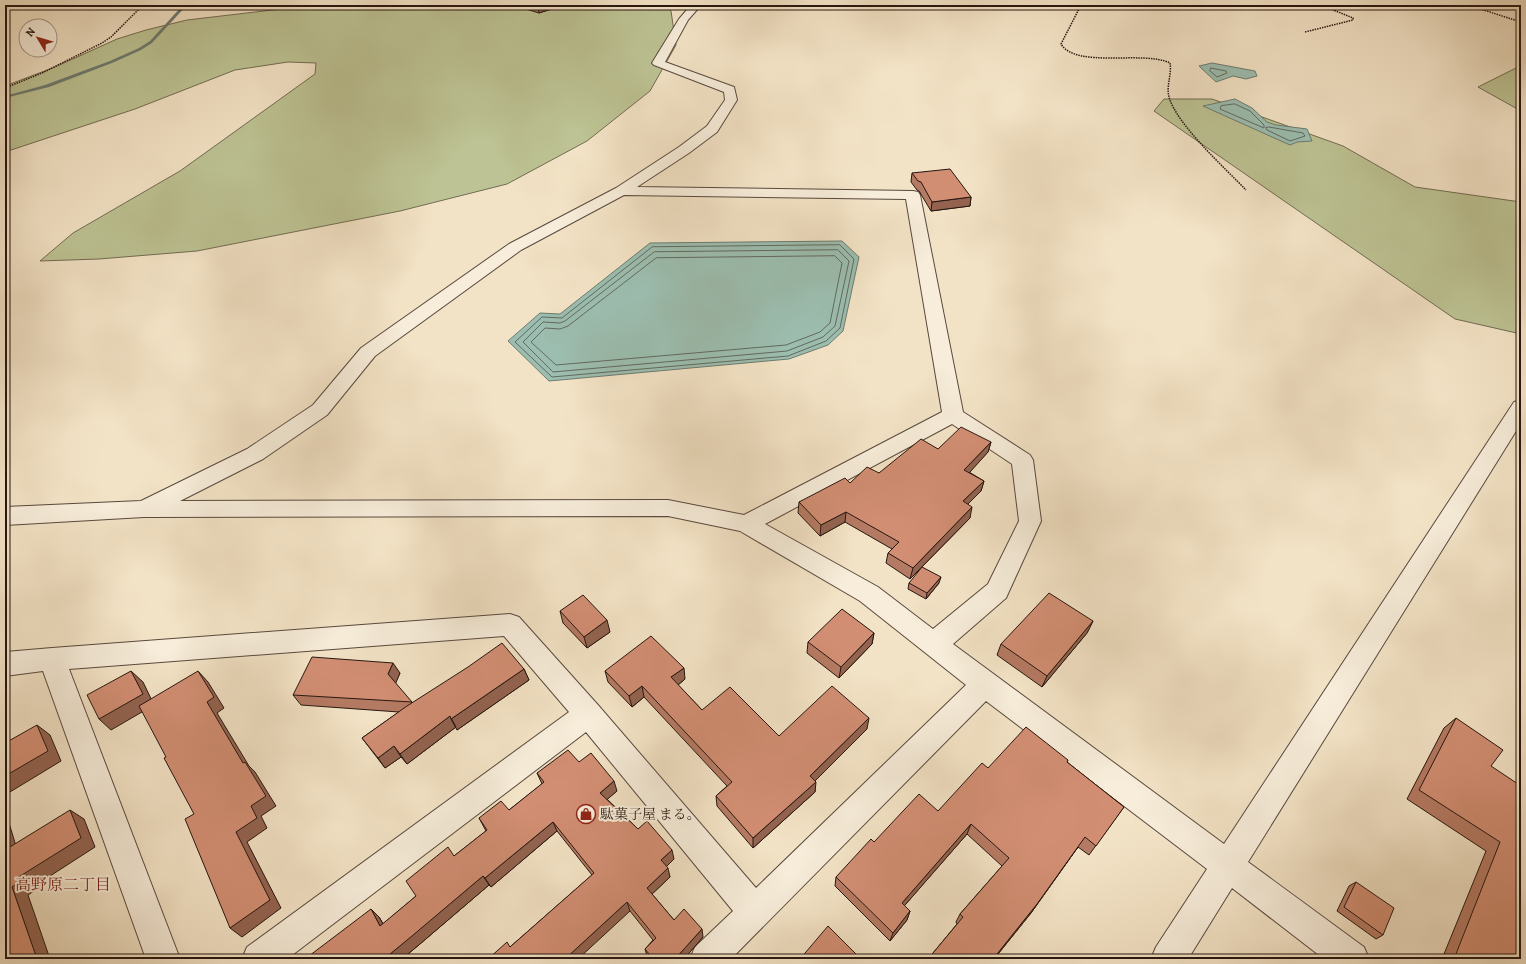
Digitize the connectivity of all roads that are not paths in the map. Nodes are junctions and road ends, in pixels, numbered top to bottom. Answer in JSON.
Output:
{"nodes":[{"id":1,"x":696,"y":5,"type":"edge"},
{"id":2,"x":621,"y":191,"type":"junction"},
{"id":3,"x":1521,"y":407,"type":"edge"},
{"id":4,"x":953,"y":415,"type":"junction"},
{"id":5,"x":144,"y":509,"type":"junction"},
{"id":6,"x":5,"y":516,"type":"edge"},
{"id":7,"x":746,"y":524,"type":"junction"},
{"id":8,"x":934,"y":644,"type":"junction"},
{"id":9,"x":52,"y":659,"type":"junction"},
{"id":10,"x":5,"y":664,"type":"edge"},
{"id":11,"x":985,"y":684,"type":"junction"},
{"id":12,"x":588,"y":714,"type":"junction"},
{"id":13,"x":1227,"y":865,"type":"junction"},
{"id":14,"x":754,"y":911,"type":"junction"},
{"id":15,"x":163,"y":959,"type":"edge"},
{"id":16,"x":259,"y":959,"type":"edge"},
{"id":17,"x":707,"y":959,"type":"edge"},
{"id":18,"x":1168,"y":959,"type":"edge"},
{"id":19,"x":1352,"y":959,"type":"edge"}],
"edges":[{"from":1,"to":2,"type":"street"},
{"from":2,"to":4,"type":"street"},
{"from":2,"to":5,"type":"street"},
{"from":3,"to":13,"type":"street"},
{"from":4,"to":7,"type":"street"},
{"from":4,"to":8,"type":"street"},
{"from":5,"to":6,"type":"street"},
{"from":5,"to":7,"type":"street"},
{"from":7,"to":8,"type":"street"},
{"from":8,"to":11,"type":"street"},
{"from":9,"to":10,"type":"street"},
{"from":9,"to":12,"type":"street"},
{"from":9,"to":15,"type":"street"},
{"from":11,"to":13,"type":"street"},
{"from":11,"to":14,"type":"street"},
{"from":12,"to":14,"type":"street"},
{"from":12,"to":16,"type":"street"},
{"from":13,"to":18,"type":"street"},
{"from":13,"to":19,"type":"street"},
{"from":14,"to":17,"type":"street"}]}
